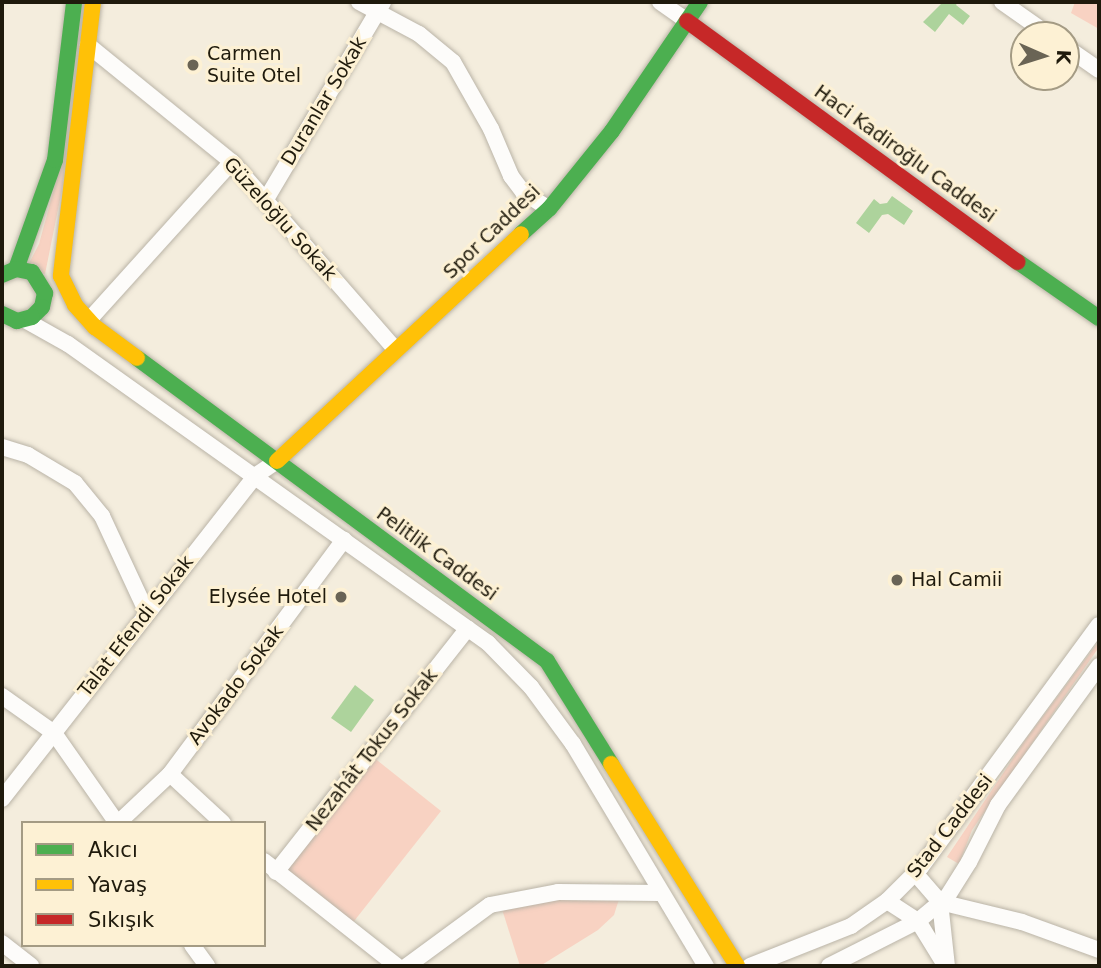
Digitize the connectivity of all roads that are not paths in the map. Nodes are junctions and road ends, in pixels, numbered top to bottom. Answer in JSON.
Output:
{"nodes":[{"id":1,"x":74,"y":2,"type":"edge"},
{"id":2,"x":93,"y":2,"type":"edge"},
{"id":3,"x":359,"y":2,"type":"edge"},
{"id":4,"x":660,"y":2,"type":"edge"},
{"id":5,"x":700,"y":2,"type":"edge"},
{"id":6,"x":1002,"y":2,"type":"edge"},
{"id":7,"x":380,"y":7,"type":"edge"},
{"id":8,"x":687,"y":21,"type":"junction"},
{"id":9,"x":1029,"y":21,"type":"edge"},
{"id":10,"x":88,"y":45,"type":"junction"},
{"id":11,"x":1080,"y":57,"type":"edge"},
{"id":12,"x":1099,"y":70,"type":"edge"},
{"id":13,"x":232,"y":162,"type":"junction"},
{"id":14,"x":265,"y":201,"type":"junction"},
{"id":15,"x":549,"y":209,"type":"junction"},
{"id":16,"x":64,"y":236,"type":"junction"},
{"id":17,"x":9,"y":272,"type":"edge"},
{"id":18,"x":45,"y":293,"type":"junction"},
{"id":19,"x":15,"y":318,"type":"edge"},
{"id":20,"x":1099,"y":318,"type":"edge"},
{"id":21,"x":89,"y":320,"type":"junction"},
{"id":22,"x":2,"y":332,"type":"edge"},
{"id":23,"x":396,"y":350,"type":"junction"},
{"id":24,"x":2,"y":447,"type":"edge"},
{"id":25,"x":277,"y":461,"type":"junction"},
{"id":26,"x":255,"y":476,"type":"junction"},
{"id":27,"x":344,"y":540,"type":"junction"},
{"id":28,"x":146,"y":611,"type":"junction"},
{"id":29,"x":1099,"y":625,"type":"edge"},
{"id":30,"x":468,"y":628,"type":"junction"},
{"id":31,"x":1099,"y":666,"type":"edge"},
{"id":32,"x":2,"y":696,"type":"edge"},
{"id":33,"x":54,"y":733,"type":"junction"},
{"id":34,"x":170,"y":774,"type":"junction"},
{"id":35,"x":2,"y":799,"type":"edge"},
{"id":36,"x":117,"y":821,"type":"edge"},
{"id":37,"x":120,"y":821,"type":"edge"},
{"id":38,"x":221,"y":821,"type":"edge"},
{"id":39,"x":270,"y":867,"type":"edge"},
{"id":40,"x":915,"y":873,"type":"junction"},
{"id":41,"x":660,"y":893,"type":"junction"},
{"id":42,"x":887,"y":901,"type":"junction"},
{"id":43,"x":940,"y":902,"type":"junction"},
{"id":44,"x":918,"y":921,"type":"junction"},
{"id":45,"x":2,"y":943,"type":"edge"},
{"id":46,"x":193,"y":947,"type":"edge"},
{"id":47,"x":1099,"y":950,"type":"edge"},
{"id":48,"x":31,"y":966,"type":"edge"},
{"id":49,"x":207,"y":966,"type":"edge"},
{"id":50,"x":397,"y":966,"type":"edge"},
{"id":51,"x":407,"y":966,"type":"edge"},
{"id":52,"x":706,"y":966,"type":"edge"},
{"id":53,"x":737,"y":966,"type":"edge"},
{"id":54,"x":750,"y":966,"type":"edge"},
{"id":55,"x":829,"y":966,"type":"edge"},
{"id":56,"x":946,"y":966,"type":"edge"}],
"edges":[{"from":1,"to":17,"type":"street"},
{"from":2,"to":10,"type":"street"},
{"from":3,"to":7,"type":"street"},
{"from":4,"to":8,"type":"street"},
{"from":5,"to":8,"type":"street","name":"Spor Caddesi"},
{"from":6,"to":9,"type":"street"},
{"from":7,"to":14,"type":"street","name":"Duranlar Sokak"},
{"from":7,"to":15,"type":"street"},
{"from":8,"to":15,"type":"street","name":"Spor Caddesi"},
{"from":8,"to":20,"type":"street","name":"Haci Kadiroğlu Caddesi"},
{"from":10,"to":13,"type":"street","name":"Güzeloğlu Sokak"},
{"from":10,"to":16,"type":"street"},
{"from":11,"to":12,"type":"street"},
{"from":13,"to":14,"type":"street","name":"Güzeloğlu Sokak"},
{"from":13,"to":21,"type":"street"},
{"from":14,"to":23,"type":"street","name":"Güzeloğlu Sokak"},
{"from":15,"to":23,"type":"street","name":"Spor Caddesi"},
{"from":16,"to":18,"type":"street"},
{"from":16,"to":21,"type":"street","name":"Pelitlik Caddesi"},
{"from":17,"to":18,"type":"street"},
{"from":18,"to":19,"type":"street"},
{"from":19,"to":22,"type":"street"},
{"from":19,"to":26,"type":"street"},
{"from":21,"to":25,"type":"street","name":"Pelitlik Caddesi"},
{"from":23,"to":25,"type":"street","name":"Spor Caddesi"},
{"from":24,"to":28,"type":"street"},
{"from":25,"to":26,"type":"street","name":"Talat Efendi Sokak"},
{"from":25,"to":53,"type":"street","name":"Pelitlik Caddesi"},
{"from":26,"to":27,"type":"street"},
{"from":26,"to":28,"type":"street","name":"Talat Efendi Sokak"},
{"from":27,"to":30,"type":"street"},
{"from":27,"to":34,"type":"street","name":"Avokado Sokak"},
{"from":28,"to":33,"type":"street","name":"Talat Efendi Sokak"},
{"from":29,"to":40,"type":"street","name":"Stad Caddesi"},
{"from":30,"to":39,"type":"street","name":"Nezahât Tokus Sokak"},
{"from":30,"to":41,"type":"street"},
{"from":31,"to":43,"type":"street","name":"Stad Caddesi"},
{"from":32,"to":33,"type":"street"},
{"from":33,"to":35,"type":"street","name":"Talat Efendi Sokak"},
{"from":33,"to":36,"type":"street"},
{"from":34,"to":37,"type":"street","name":"Avokado Sokak"},
{"from":34,"to":38,"type":"street"},
{"from":39,"to":50,"type":"street"},
{"from":40,"to":42,"type":"street","name":"Stad Caddesi"},
{"from":40,"to":43,"type":"street"},
{"from":41,"to":51,"type":"street"},
{"from":41,"to":52,"type":"street"},
{"from":42,"to":44,"type":"street"},
{"from":42,"to":54,"type":"street","name":"Stad Caddesi"},
{"from":43,"to":44,"type":"street","name":"Stad Caddesi"},
{"from":43,"to":47,"type":"street"},
{"from":43,"to":56,"type":"street"},
{"from":44,"to":55,"type":"street","name":"Stad Caddesi"},
{"from":44,"to":56,"type":"street"},
{"from":45,"to":48,"type":"street"},
{"from":46,"to":49,"type":"street"}]}
